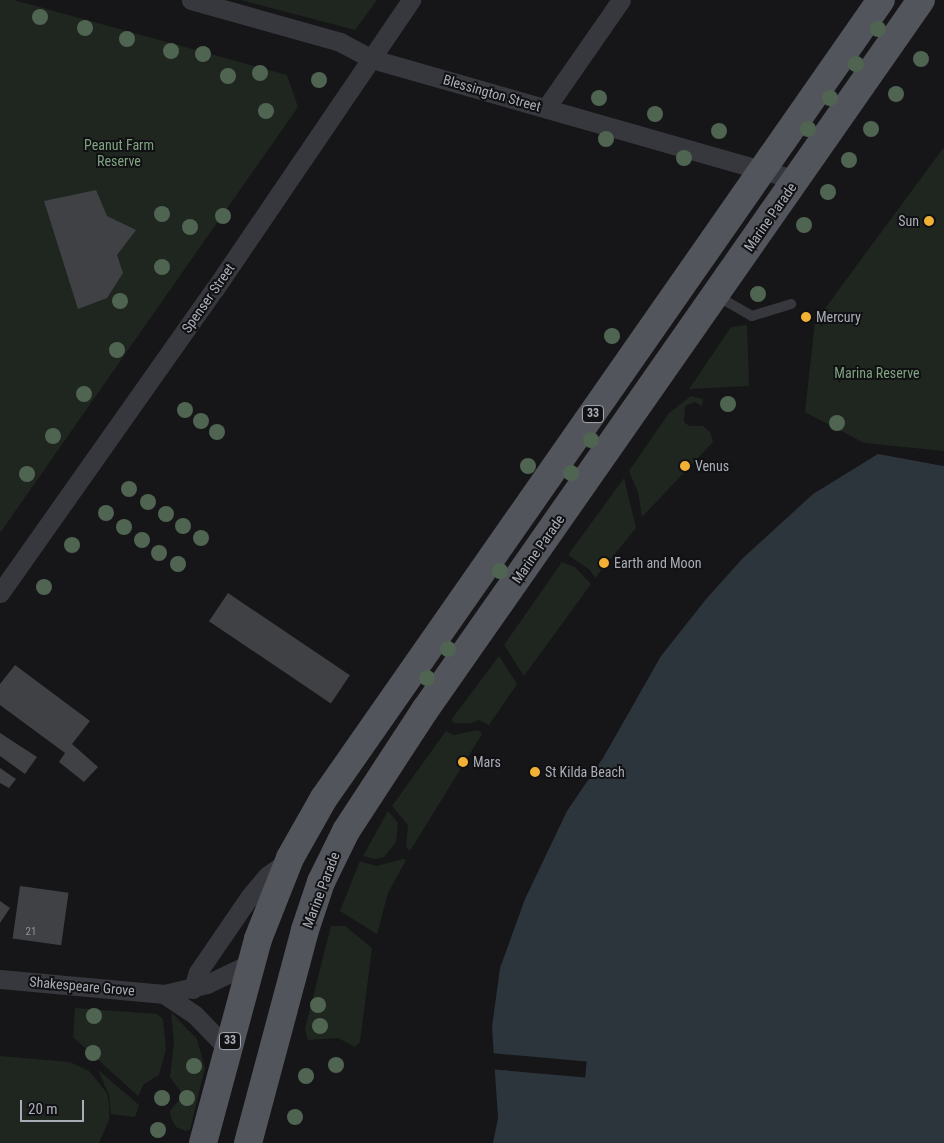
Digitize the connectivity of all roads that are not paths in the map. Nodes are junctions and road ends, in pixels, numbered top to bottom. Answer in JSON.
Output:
{"nodes":[{"id":1,"x":190,"y":0,"type":"edge"},
{"id":2,"x":411,"y":0,"type":"edge"},
{"id":3,"x":621,"y":0,"type":"edge"},
{"id":4,"x":881,"y":0,"type":"edge"},
{"id":5,"x":921,"y":0,"type":"edge"},
{"id":6,"x":372,"y":59,"type":"junction"},
{"id":7,"x":546,"y":108,"type":"junction"},
{"id":8,"x":762,"y":170,"type":"junction"},
{"id":9,"x":796,"y":180,"type":"junction"},
{"id":10,"x":716,"y":294,"type":"junction"},
{"id":11,"x":791,"y":304,"type":"dead end"},
{"id":12,"x":0,"y":593,"type":"edge"},
{"id":13,"x":290,"y":858,"type":"junction"},
{"id":14,"x":251,"y":963,"type":"junction"},
{"id":15,"x":0,"y":979,"type":"edge"},
{"id":16,"x":193,"y":989,"type":"junction"},
{"id":17,"x":164,"y":994,"type":"junction"},
{"id":18,"x":228,"y":1049,"type":"junction"},
{"id":19,"x":203,"y":1143,"type":"edge"},
{"id":20,"x":248,"y":1143,"type":"edge"}],
"edges":[{"from":1,"to":6,"type":"street","name":"Blessington Street"},
{"from":2,"to":6,"type":"street","name":"Spenser Street"},
{"from":3,"to":7,"type":"street"},
{"from":4,"to":8,"type":"main road","number":"33"},
{"from":5,"to":9,"type":"main road","name":"Marine Parade","number":"33"},
{"from":6,"to":7,"type":"street","name":"Blessington Street"},
{"from":6,"to":12,"type":"street","name":"Spenser Street"},
{"from":7,"to":8,"type":"street","name":"Blessington Street"},
{"from":8,"to":9,"type":"street","name":"Blessington Street"},
{"from":8,"to":13,"type":"main road","number":"33"},
{"from":9,"to":10,"type":"main road","name":"Marine Parade","number":"33"},
{"from":10,"to":11,"type":"lane"},
{"from":10,"to":20,"type":"main road","name":"Marine Parade","number":"33"},
{"from":13,"to":14,"type":"main road","number":"33"},
{"from":13,"to":16,"type":"street"},
{"from":14,"to":16,"type":"street","name":"Shakespeare Grove"},
{"from":14,"to":18,"type":"main road","number":"33"},
{"from":15,"to":17,"type":"street","name":"Shakespeare Grove"},
{"from":16,"to":17,"type":"street","name":"Shakespeare Grove"},
{"from":17,"to":18,"type":"street","name":"Shakespeare Grove"},
{"from":18,"to":19,"type":"main road","number":"33"}]}
